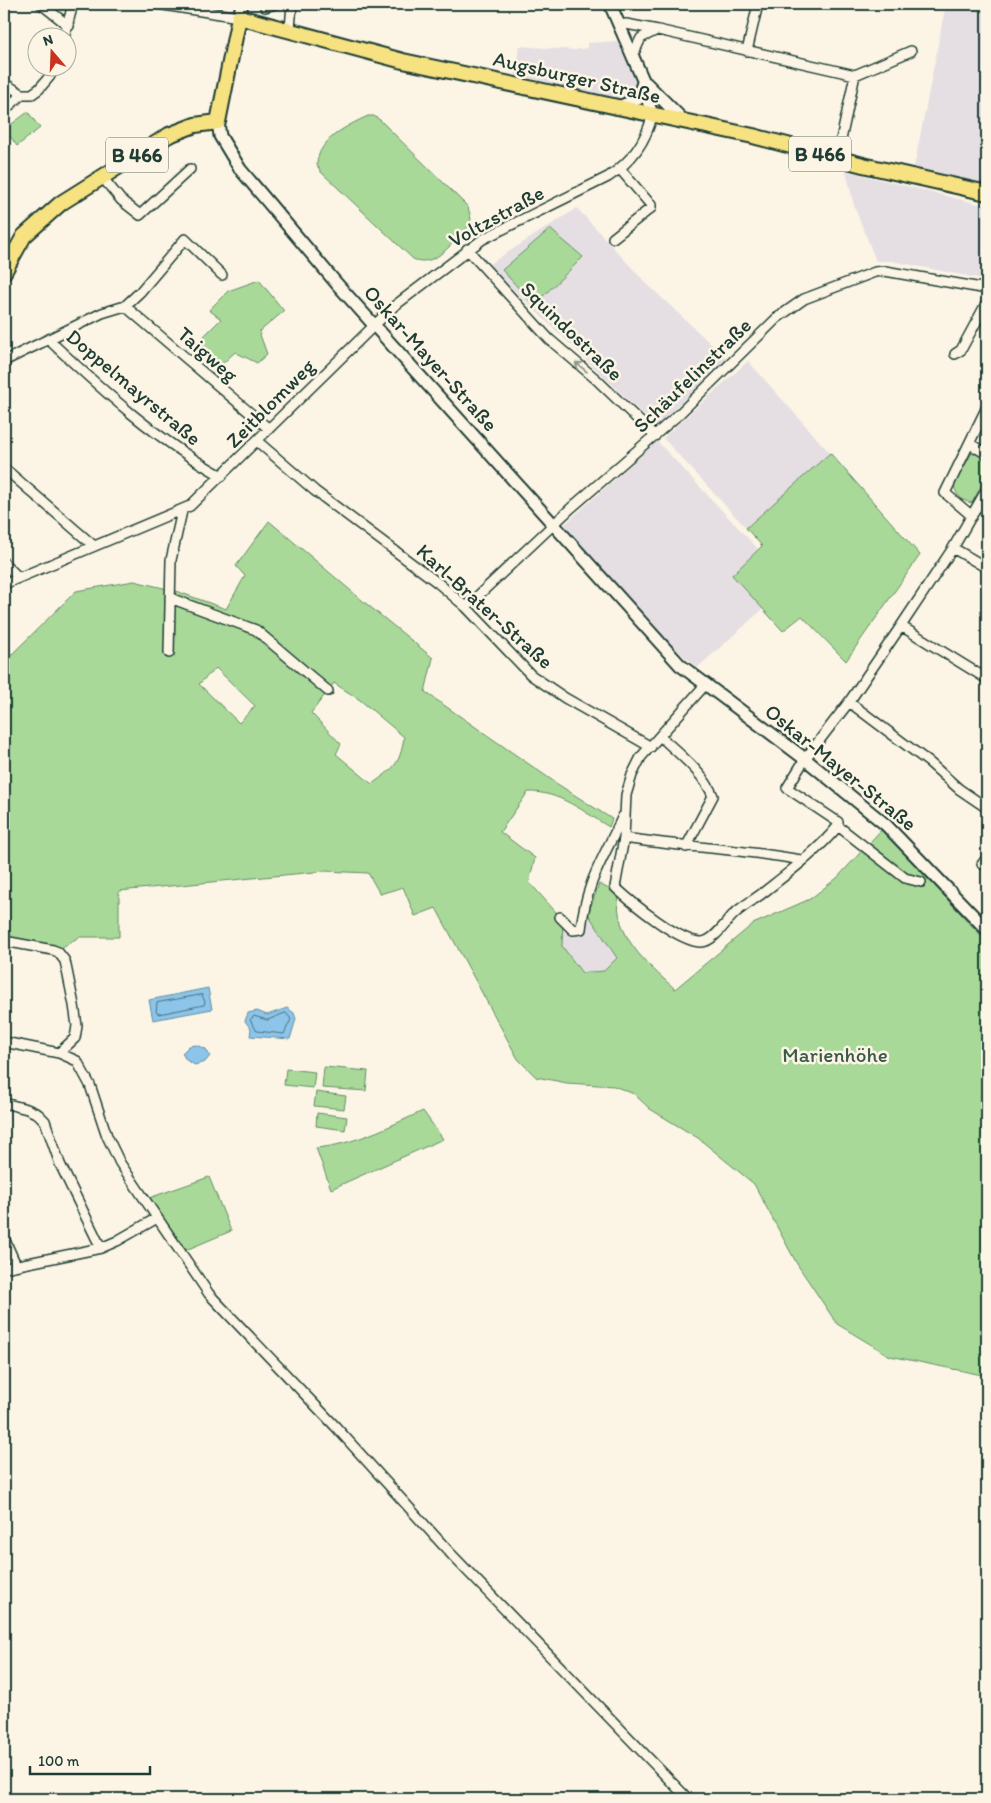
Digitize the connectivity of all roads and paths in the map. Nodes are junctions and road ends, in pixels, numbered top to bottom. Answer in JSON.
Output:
{"nodes":[{"id":1,"x":41,"y":4,"type":"edge"},
{"id":2,"x":73,"y":4,"type":"edge"},
{"id":3,"x":157,"y":4,"type":"edge"},
{"id":4,"x":275,"y":4,"type":"edge"},
{"id":5,"x":292,"y":4,"type":"edge"},
{"id":6,"x":610,"y":4,"type":"edge"},
{"id":7,"x":758,"y":4,"type":"edge"},
{"id":8,"x":265,"y":7,"type":"dead end"},
{"id":9,"x":240,"y":10,"type":"edge"},
{"id":10,"x":619,"y":25,"type":"junction"},
{"id":11,"x":69,"y":26,"type":"joint"},
{"id":12,"x":290,"y":30,"type":"junction"},
{"id":13,"x":658,"y":30,"type":"junction"},
{"id":14,"x":747,"y":51,"type":"junction"},
{"id":15,"x":911,"y":52,"type":"dead end"},
{"id":16,"x":633,"y":55,"type":"junction"},
{"id":17,"x":855,"y":75,"type":"junction"},
{"id":18,"x":48,"y":78,"type":"edge"},
{"id":19,"x":643,"y":80,"type":"junction"},
{"id":20,"x":4,"y":83,"type":"edge"},
{"id":21,"x":22,"y":94,"type":"junction"},
{"id":22,"x":616,"y":108,"type":"junction"},
{"id":23,"x":4,"y":110,"type":"edge"},
{"id":24,"x":652,"y":116,"type":"junction"},
{"id":25,"x":218,"y":122,"type":"junction"},
{"id":26,"x":685,"y":122,"type":"junction"},
{"id":27,"x":837,"y":158,"type":"junction"},
{"id":28,"x":620,"y":169,"type":"junction"},
{"id":29,"x":190,"y":170,"type":"dead end"},
{"id":30,"x":102,"y":177,"type":"junction"},
{"id":31,"x":987,"y":193,"type":"edge"},
{"id":32,"x":613,"y":238,"type":"dead end"},
{"id":33,"x":467,"y":249,"type":"junction"},
{"id":34,"x":4,"y":272,"type":"edge"},
{"id":35,"x":222,"y":275,"type":"dead end"},
{"id":36,"x":987,"y":288,"type":"edge"},
{"id":37,"x":987,"y":302,"type":"edge"},
{"id":38,"x":125,"y":306,"type":"junction"},
{"id":39,"x":373,"y":324,"type":"junction"},
{"id":40,"x":49,"y":340,"type":"junction"},
{"id":41,"x":955,"y":354,"type":"dead end"},
{"id":42,"x":4,"y":361,"type":"edge"},
{"id":43,"x":987,"y":407,"type":"edge"},
{"id":44,"x":269,"y":429,"type":"junction"},
{"id":45,"x":655,"y":436,"type":"junction"},
{"id":46,"x":257,"y":441,"type":"junction"},
{"id":47,"x":971,"y":441,"type":"junction"},
{"id":48,"x":987,"y":454,"type":"edge"},
{"id":49,"x":4,"y":468,"type":"edge"},
{"id":50,"x":222,"y":476,"type":"junction"},
{"id":51,"x":987,"y":489,"type":"edge"},
{"id":52,"x":182,"y":511,"type":"junction"},
{"id":53,"x":972,"y":516,"type":"junction"},
{"id":54,"x":552,"y":526,"type":"junction"},
{"id":55,"x":94,"y":546,"type":"junction"},
{"id":56,"x":953,"y":548,"type":"junction"},
{"id":57,"x":4,"y":564,"type":"edge"},
{"id":58,"x":987,"y":568,"type":"edge"},
{"id":59,"x":18,"y":577,"type":"junction"},
{"id":60,"x":4,"y":584,"type":"edge"},
{"id":61,"x":170,"y":598,"type":"junction"},
{"id":62,"x":466,"y":607,"type":"junction"},
{"id":63,"x":901,"y":626,"type":"junction"},
{"id":64,"x":169,"y":653,"type":"dead end"},
{"id":65,"x":987,"y":679,"type":"edge"},
{"id":66,"x":705,"y":685,"type":"junction"},
{"id":67,"x":328,"y":691,"type":"dead end"},
{"id":68,"x":849,"y":702,"type":"junction"},
{"id":69,"x":660,"y":736,"type":"junction"},
{"id":70,"x":651,"y":747,"type":"junction"},
{"id":71,"x":805,"y":759,"type":"junction"},
{"id":72,"x":987,"y":808,"type":"edge"},
{"id":73,"x":625,"y":812,"type":"junction"},
{"id":74,"x":838,"y":826,"type":"junction"},
{"id":75,"x":624,"y":838,"type":"junction"},
{"id":76,"x":686,"y":847,"type":"junction"},
{"id":77,"x":801,"y":860,"type":"junction"},
{"id":78,"x":921,"y":882,"type":"dead end"},
{"id":79,"x":560,"y":917,"type":"dead end"},
{"id":80,"x":987,"y":930,"type":"edge"},
{"id":81,"x":4,"y":941,"type":"edge"},
{"id":82,"x":4,"y":1042,"type":"edge"},
{"id":83,"x":59,"y":1052,"type":"junction"},
{"id":84,"x":4,"y":1103,"type":"edge"},
{"id":85,"x":157,"y":1218,"type":"junction"},
{"id":86,"x":4,"y":1238,"type":"edge"},
{"id":87,"x":101,"y":1248,"type":"junction"},
{"id":88,"x":16,"y":1266,"type":"junction"},
{"id":89,"x":4,"y":1268,"type":"edge"},
{"id":90,"x":688,"y":1799,"type":"edge"}],
"edges":[{"from":1,"to":11,"type":"street"},
{"from":2,"to":11,"type":"street"},
{"from":3,"to":9,"type":"street","name":"Augsburger Straße"},
{"from":4,"to":8,"type":"street"},
{"from":5,"to":12,"type":"street"},
{"from":6,"to":10,"type":"main road"},
{"from":7,"to":14,"type":"street"},
{"from":9,"to":12,"type":"main road","name":"Augsburger Straße"},
{"from":9,"to":25,"type":"main road","name":"Oskar-Mayer-Straße"},
{"from":10,"to":13,"type":"street"},
{"from":10,"to":16,"type":"main road"},
{"from":12,"to":22,"type":"main road","name":"Augsburger Straße"},
{"from":13,"to":14,"type":"street"},
{"from":13,"to":16,"type":"street"},
{"from":14,"to":17,"type":"street"},
{"from":15,"to":17,"type":"street"},
{"from":16,"to":19,"type":"main road"},
{"from":17,"to":27,"type":"street"},
{"from":18,"to":21,"type":"street"},
{"from":19,"to":22,"type":"main road"},
{"from":19,"to":24,"type":"main road"},
{"from":19,"to":26,"type":"main road"},
{"from":20,"to":21,"type":"street"},
{"from":21,"to":23,"type":"street"},
{"from":22,"to":24,"type":"main road","name":"Augsburger Straße"},
{"from":24,"to":26,"type":"main road","name":"Augsburger Straße","number":"B 466"},
{"from":24,"to":28,"type":"street","name":"Voltzstraße"},
{"from":25,"to":30,"type":"main road","number":"B 466"},
{"from":25,"to":39,"type":"main road","name":"Oskar-Mayer-Straße"},
{"from":26,"to":27,"type":"main road","name":"Augsburger Straße","number":"B 466"},
{"from":27,"to":31,"type":"main road","name":"Augsburger Straße","number":"B 466"},
{"from":28,"to":32,"type":"street"},
{"from":28,"to":33,"type":"street","name":"Voltzstraße"},
{"from":29,"to":30,"type":"street"},
{"from":30,"to":34,"type":"main road","number":"B 466"},
{"from":33,"to":39,"type":"street","name":"Voltzstraße"},
{"from":45,"to":33,"type":"street","name":"Squindostraße","one_way":true},
{"from":35,"to":38,"type":"street"},
{"from":36,"to":45,"type":"street","name":"Schäufelinstraße"},
{"from":37,"to":41,"type":"street"},
{"from":38,"to":40,"type":"street"},
{"from":38,"to":44,"type":"street","name":"Taigweg"},
{"from":39,"to":44,"type":"street","name":"Zeitblomweg"},
{"from":39,"to":54,"type":"main road","name":"Oskar-Mayer-Straße"},
{"from":40,"to":42,"type":"street"},
{"from":40,"to":50,"type":"street","name":"Doppelmayrstraße"},
{"from":43,"to":47,"type":"street"},
{"from":44,"to":46,"type":"street","name":"Zeitblomweg"},
{"from":45,"to":54,"type":"street","name":"Schäufelinstraße"},
{"from":46,"to":50,"type":"street","name":"Zeitblomweg"},
{"from":46,"to":62,"type":"street","name":"Karl-Brater-Straße"},
{"from":47,"to":48,"type":"street"},
{"from":47,"to":53,"type":"street"},
{"from":49,"to":55,"type":"street"},
{"from":50,"to":52,"type":"street","name":"Zeitblomweg"},
{"from":51,"to":53,"type":"street"},
{"from":52,"to":55,"type":"street","name":"Zeitblomweg"},
{"from":52,"to":61,"type":"street"},
{"from":53,"to":56,"type":"street"},
{"from":54,"to":62,"type":"street","name":"Schäufelinstraße"},
{"from":54,"to":66,"type":"main road","name":"Oskar-Mayer-Straße"},
{"from":55,"to":59,"type":"street","name":"Zeitblomweg"},
{"from":56,"to":58,"type":"street"},
{"from":56,"to":63,"type":"street"},
{"from":57,"to":59,"type":"street"},
{"from":59,"to":60,"type":"street","name":"Zeitblomweg"},
{"from":61,"to":64,"type":"street"},
{"from":61,"to":67,"type":"street"},
{"from":62,"to":70,"type":"street","name":"Karl-Brater-Straße"},
{"from":63,"to":65,"type":"street"},
{"from":63,"to":68,"type":"street"},
{"from":66,"to":69,"type":"street"},
{"from":66,"to":71,"type":"main road","name":"Oskar-Mayer-Straße"},
{"from":68,"to":71,"type":"street"},
{"from":68,"to":72,"type":"street"},
{"from":69,"to":70,"type":"street"},
{"from":69,"to":76,"type":"street"},
{"from":70,"to":73,"type":"street"},
{"from":71,"to":74,"type":"street"},
{"from":71,"to":80,"type":"main road","name":"Oskar-Mayer-Straße"},
{"from":73,"to":75,"type":"street"},
{"from":73,"to":79,"type":"street"},
{"from":74,"to":77,"type":"street"},
{"from":74,"to":78,"type":"street"},
{"from":75,"to":76,"type":"street"},
{"from":75,"to":77,"type":"street"},
{"from":76,"to":77,"type":"street"},
{"from":81,"to":83,"type":"street"},
{"from":82,"to":83,"type":"street"},
{"from":83,"to":85,"type":"street"},
{"from":84,"to":87,"type":"street"},
{"from":85,"to":87,"type":"street"},
{"from":85,"to":90,"type":"street"},
{"from":86,"to":88,"type":"street"},
{"from":87,"to":88,"type":"street"},
{"from":88,"to":89,"type":"street"}]}
